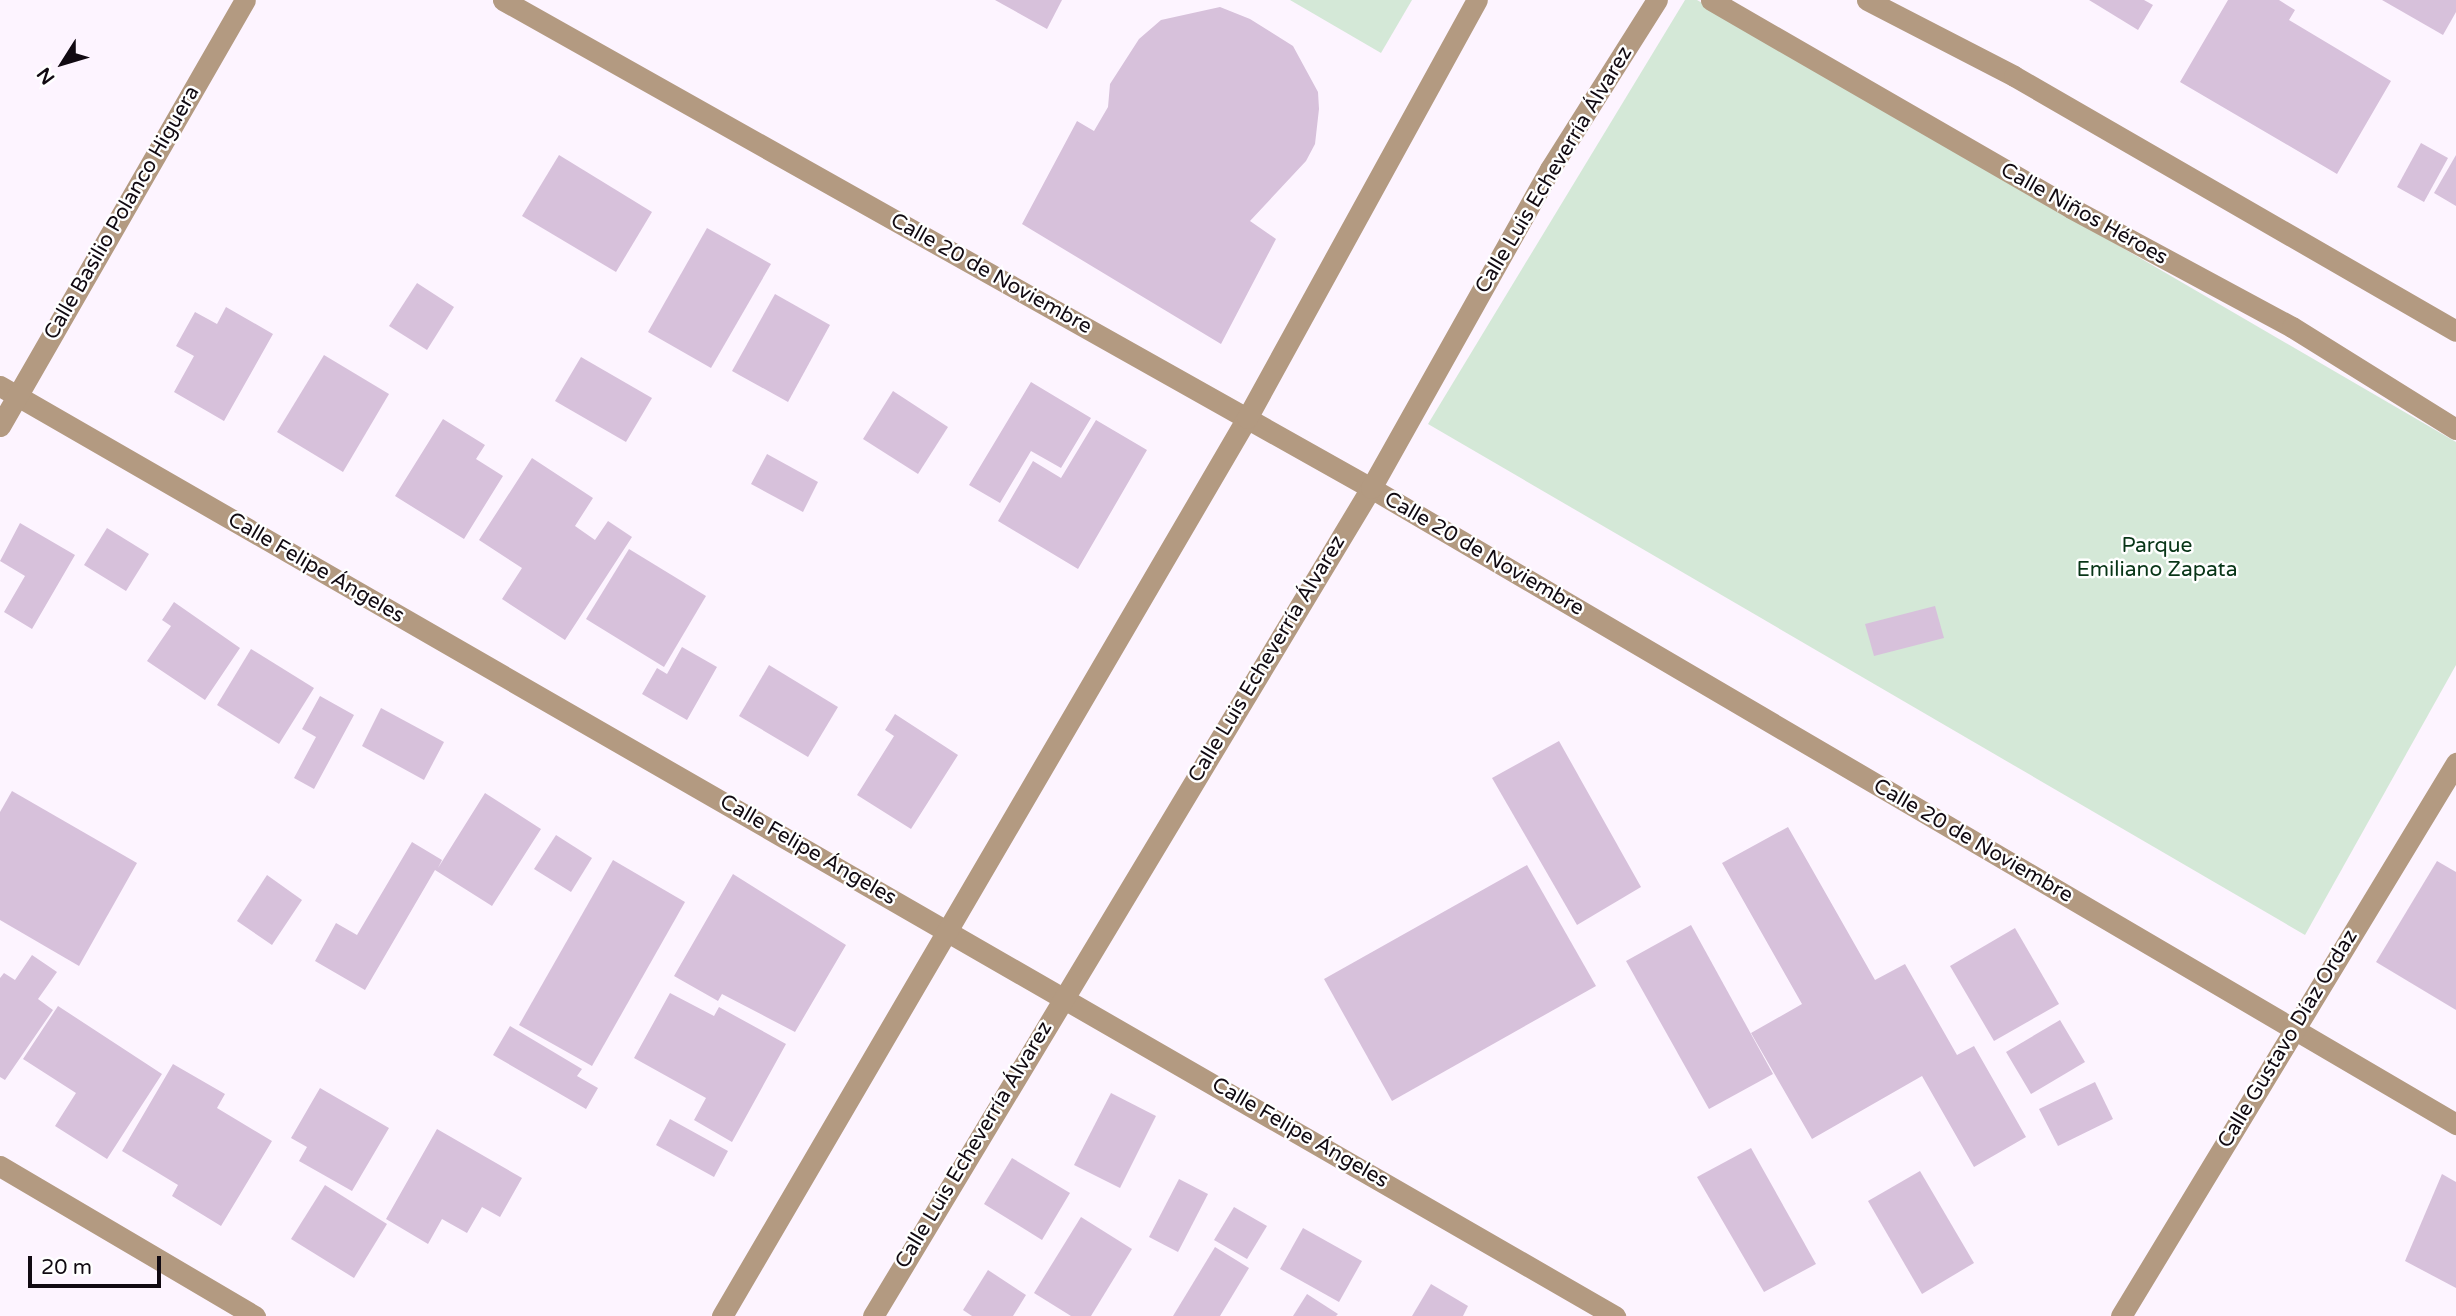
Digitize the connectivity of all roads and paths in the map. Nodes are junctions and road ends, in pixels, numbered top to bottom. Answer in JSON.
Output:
{"nodes":[{"id":1,"x":244,"y":0,"type":"edge"},
{"id":2,"x":503,"y":0,"type":"edge"},
{"id":3,"x":1477,"y":0,"type":"edge"},
{"id":4,"x":1657,"y":0,"type":"edge"},
{"id":5,"x":1712,"y":0,"type":"edge"},
{"id":6,"x":1867,"y":0,"type":"edge"},
{"id":7,"x":2456,"y":331,"type":"edge"},
{"id":8,"x":9,"y":391,"type":"edge"},
{"id":9,"x":1247,"y":418,"type":"junction"},
{"id":10,"x":0,"y":426,"type":"edge"},
{"id":11,"x":2456,"y":429,"type":"edge"},
{"id":12,"x":1371,"y":488,"type":"junction"},
{"id":13,"x":2456,"y":763,"type":"edge"},
{"id":14,"x":946,"y":930,"type":"junction"},
{"id":15,"x":1062,"y":995,"type":"junction"},
{"id":16,"x":2294,"y":1029,"type":"junction"},
{"id":17,"x":2456,"y":1124,"type":"edge"},
{"id":18,"x":0,"y":1166,"type":"edge"},
{"id":19,"x":255,"y":1316,"type":"edge"},
{"id":20,"x":722,"y":1316,"type":"edge"},
{"id":21,"x":873,"y":1316,"type":"edge"},
{"id":22,"x":1615,"y":1316,"type":"edge"},
{"id":23,"x":2121,"y":1316,"type":"edge"}],
"edges":[{"from":1,"to":8,"type":"street","name":"Calle Basilio Polanco Higuera"},
{"from":2,"to":9,"type":"street","name":"Calle 20 de Noviembre"},
{"from":3,"to":9,"type":"street"},
{"from":4,"to":12,"type":"street","name":"Calle Luis Echeverría Álvarez"},
{"from":5,"to":11,"type":"street","name":"Calle Niños Héroes"},
{"from":6,"to":7,"type":"street"},
{"from":8,"to":10,"type":"street","name":"Calle Basilio Polanco Higuera"},
{"from":8,"to":14,"type":"street","name":"Calle Felipe Ángeles"},
{"from":9,"to":12,"type":"street","name":"Calle 20 de Noviembre"},
{"from":9,"to":14,"type":"street"},
{"from":12,"to":15,"type":"street","name":"Calle Luis Echeverría Álvarez"},
{"from":12,"to":16,"type":"street","name":"Calle 20 de Noviembre"},
{"from":13,"to":16,"type":"street","name":"Calle Gustavo Díaz Ordaz"},
{"from":14,"to":15,"type":"street","name":"Calle Felipe Ángeles"},
{"from":14,"to":20,"type":"street"},
{"from":15,"to":21,"type":"street","name":"Calle Luis Echeverría Álvarez"},
{"from":15,"to":22,"type":"street","name":"Calle Felipe Ángeles"},
{"from":16,"to":17,"type":"street","name":"Calle 20 de Noviembre"},
{"from":16,"to":23,"type":"street","name":"Calle Gustavo Díaz Ordaz"},
{"from":18,"to":19,"type":"street"}]}
